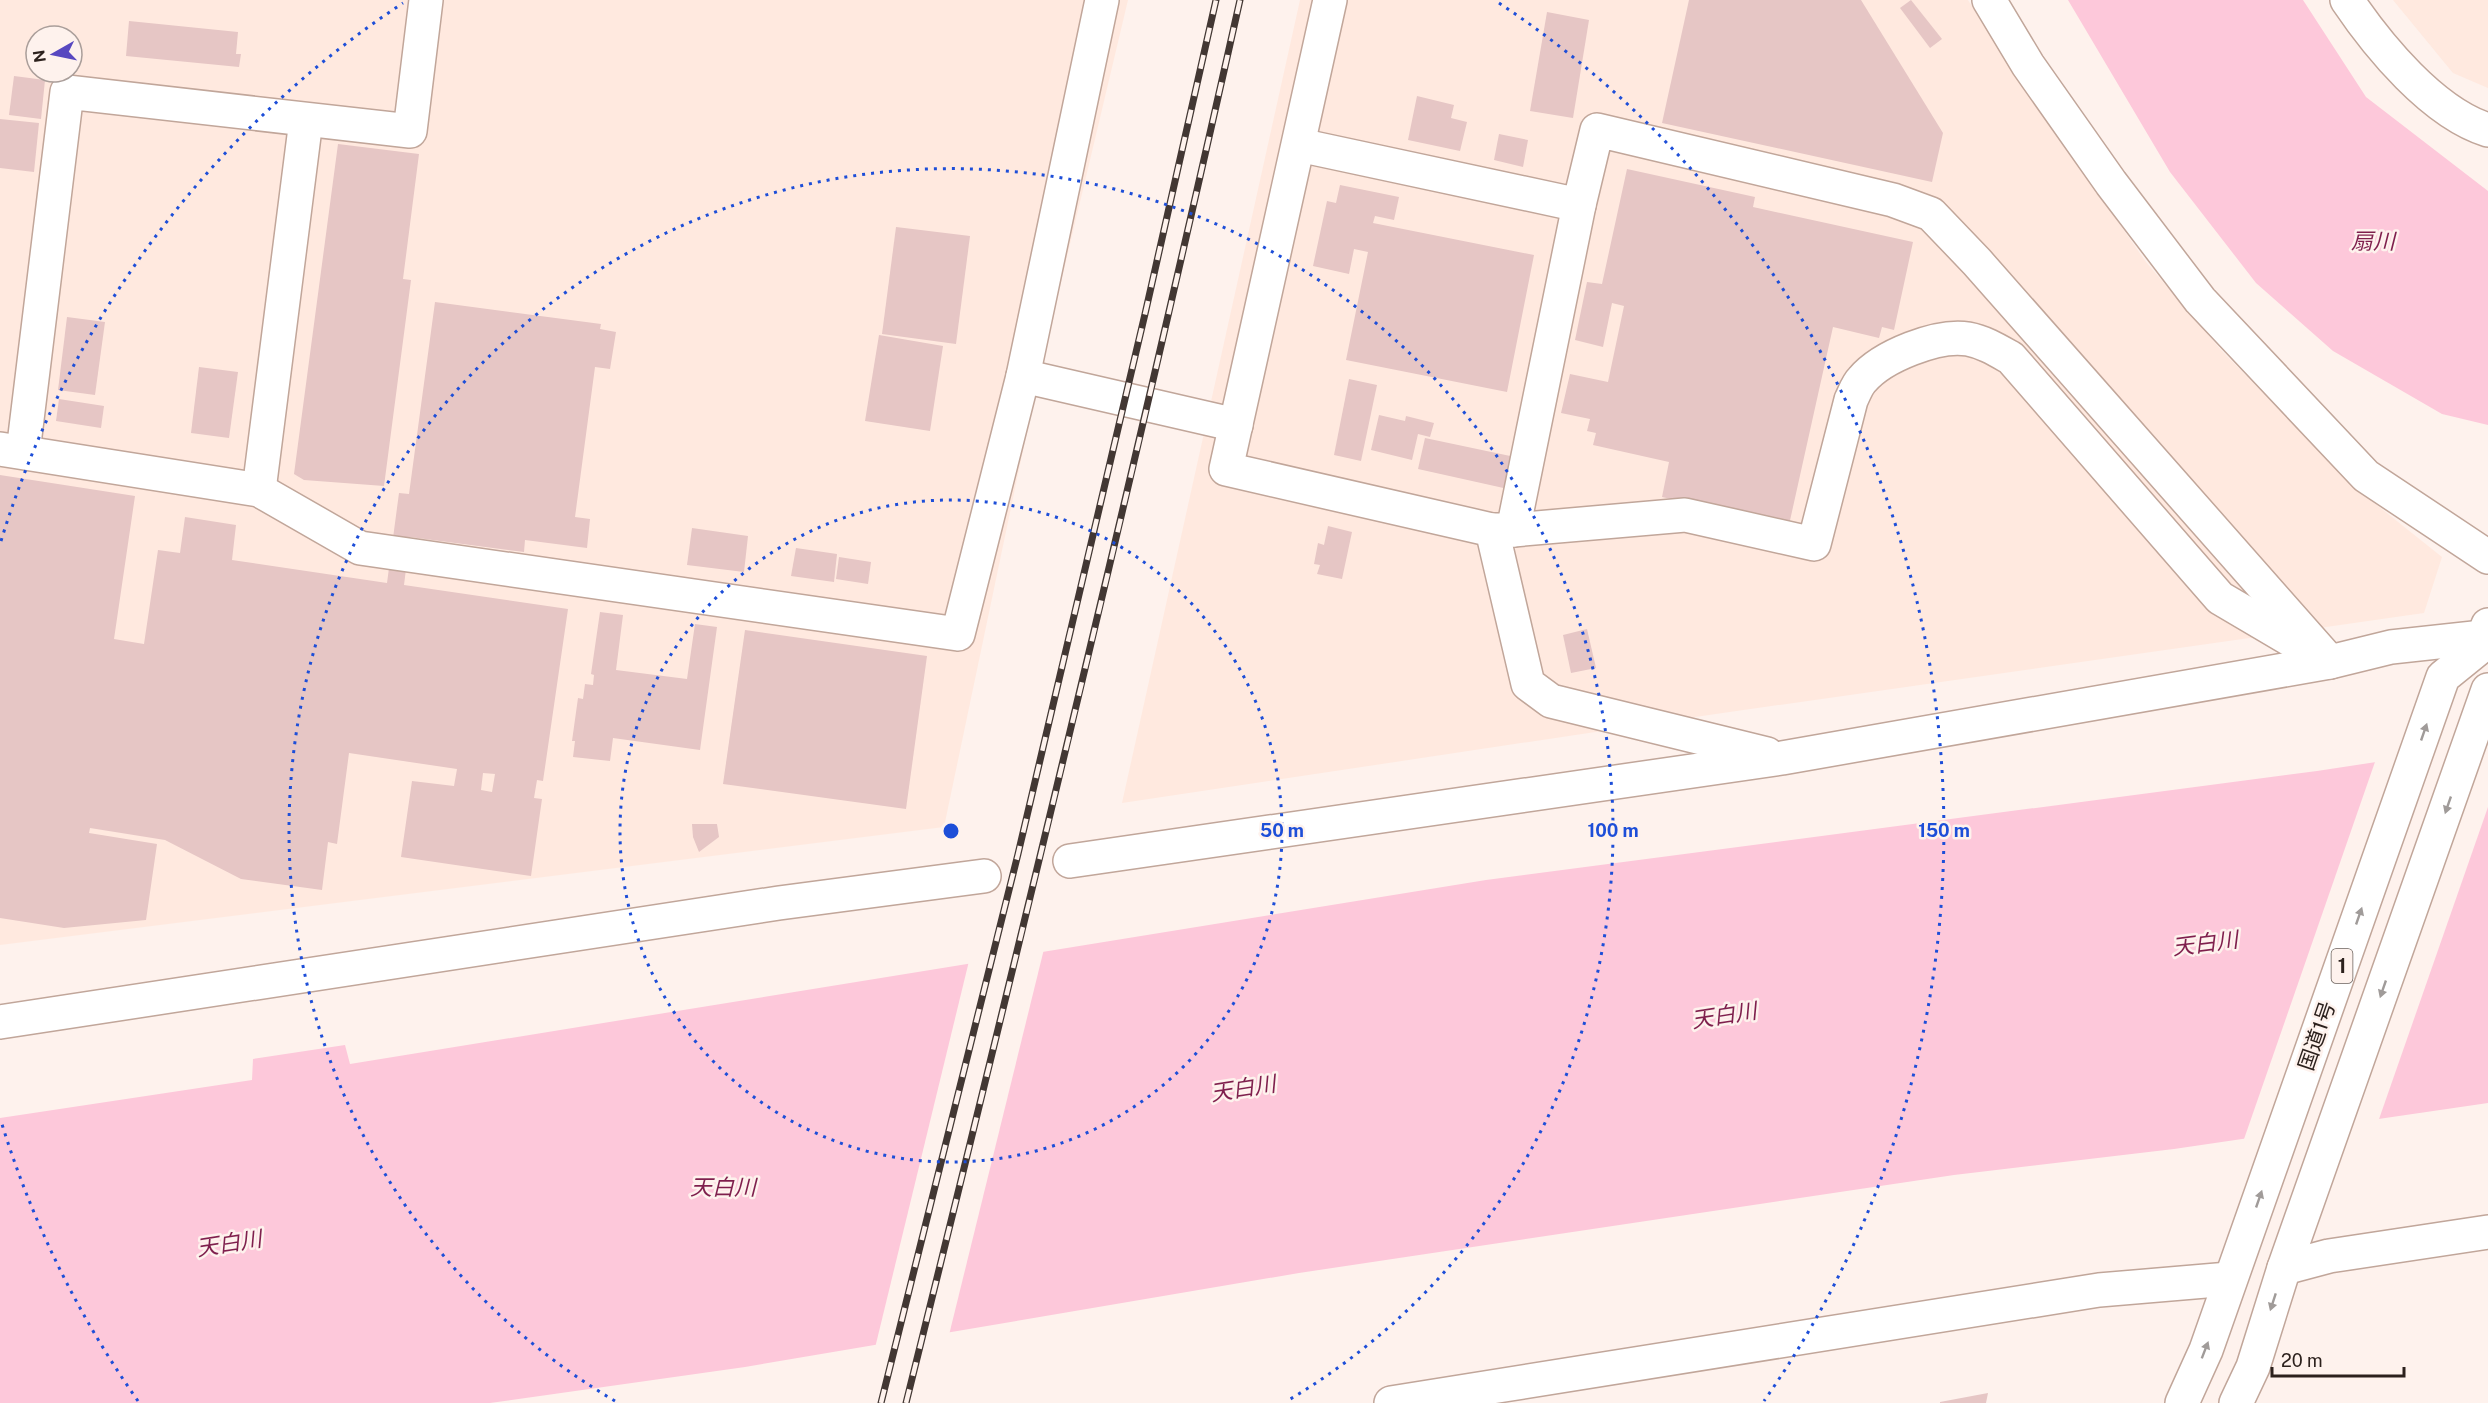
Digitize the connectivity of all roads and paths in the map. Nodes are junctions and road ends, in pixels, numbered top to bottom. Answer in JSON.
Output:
{"nodes":[{"id":1,"x":426,"y":0,"type":"edge"},
{"id":2,"x":1102,"y":0,"type":"edge"},
{"id":3,"x":1330,"y":0,"type":"edge"},
{"id":4,"x":1989,"y":0,"type":"edge"},
{"id":5,"x":2347,"y":0,"type":"edge"},
{"id":6,"x":306,"y":120,"type":"junction"},
{"id":7,"x":2488,"y":130,"type":"edge"},
{"id":8,"x":1299,"y":145,"type":"junction"},
{"id":9,"x":1579,"y":205,"type":"junction"},
{"id":10,"x":1023,"y":376,"type":"junction"},
{"id":11,"x":1236,"y":425,"type":"junction"},
{"id":12,"x":12,"y":451,"type":"edge"},
{"id":13,"x":259,"y":490,"type":"junction"},
{"id":14,"x":1502,"y":530,"type":"junction"},
{"id":15,"x":2488,"y":557,"type":"edge"},
{"id":16,"x":2485,"y":642,"type":"edge"},
{"id":17,"x":2330,"y":662,"type":"junction"},
{"id":18,"x":2488,"y":690,"type":"edge"},
{"id":19,"x":1782,"y":758,"type":"junction"},
{"id":20,"x":1070,"y":861,"type":"dead end"},
{"id":21,"x":984,"y":876,"type":"dead end"},
{"id":22,"x":0,"y":1022,"type":"edge"},
{"id":23,"x":2488,"y":1232,"type":"edge"},
{"id":24,"x":2288,"y":1257,"type":"junction"},
{"id":25,"x":2234,"y":1267,"type":"junction"},
{"id":26,"x":1417,"y":1400,"type":"edge"},
{"id":27,"x":1391,"y":1403,"type":"edge"},
{"id":28,"x":2182,"y":1403,"type":"edge"},
{"id":29,"x":2236,"y":1403,"type":"edge"}],
"edges":[{"from":1,"to":6,"type":"main road"},
{"from":2,"to":10,"type":"main road"},
{"from":3,"to":8,"type":"main road"},
{"from":4,"to":15,"type":"main road"},
{"from":5,"to":7,"type":"main road"},
{"from":6,"to":12,"type":"main road"},
{"from":6,"to":13,"type":"main road"},
{"from":8,"to":9,"type":"main road"},
{"from":8,"to":11,"type":"main road"},
{"from":9,"to":14,"type":"main road"},
{"from":9,"to":17,"type":"main road"},
{"from":10,"to":11,"type":"main road"},
{"from":10,"to":13,"type":"main road"},
{"from":11,"to":14,"type":"main road"},
{"from":12,"to":13,"type":"main road"},
{"from":14,"to":17,"type":"main road"},
{"from":14,"to":19,"type":"main road"},
{"from":16,"to":17,"type":"main road"},
{"from":25,"to":16,"type":"main road","name":"国道1号","number":"1","one_way":true},
{"from":17,"to":19,"type":"main road"},
{"from":18,"to":24,"type":"main road","number":"1","one_way":true},
{"from":19,"to":20,"type":"main road"},
{"from":21,"to":22,"type":"main road"},
{"from":23,"to":24,"type":"main road"},
{"from":24,"to":29,"type":"main road","number":"1","one_way":true},
{"from":25,"to":26,"type":"main road"},
{"from":28,"to":25,"type":"main road","name":"国道1号","number":"1","one_way":true},
{"from":26,"to":27,"type":"main road"}]}
